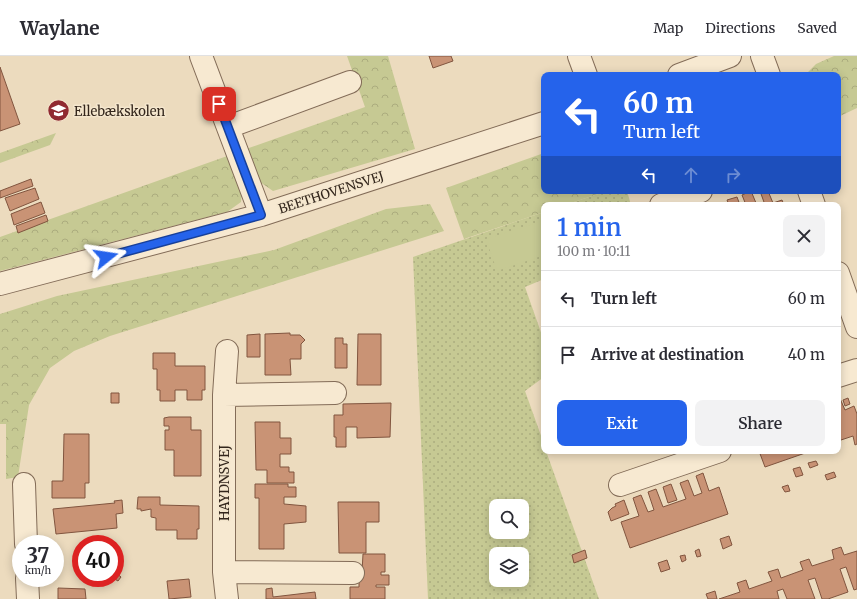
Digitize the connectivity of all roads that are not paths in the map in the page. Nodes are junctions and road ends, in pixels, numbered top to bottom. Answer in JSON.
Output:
{"nodes":[{"id":1,"x":201,"y":56,"type":"edge"},
{"id":2,"x":579,"y":56,"type":"edge"},
{"id":3,"x":730,"y":56,"type":"edge"},
{"id":4,"x":762,"y":56,"type":"edge"},
{"id":5,"x":585,"y":72,"type":"edge"},
{"id":6,"x":687,"y":72,"type":"edge"},
{"id":7,"x":768,"y":72,"type":"edge"},
{"id":8,"x":350,"y":82,"type":"dead end"},
{"id":9,"x":541,"y":124,"type":"edge"},
{"id":10,"x":228,"y":127,"type":"junction"},
{"id":11,"x":692,"y":194,"type":"edge"},
{"id":12,"x":670,"y":202,"type":"edge"},
{"id":13,"x":261,"y":215,"type":"junction"},
{"id":14,"x":841,"y":282,"type":"edge"},
{"id":15,"x":0,"y":284,"type":"edge"},
{"id":16,"x":857,"y":327,"type":"edge"},
{"id":17,"x":227,"y":351,"type":"dead end"},
{"id":18,"x":857,"y":370,"type":"edge"},
{"id":19,"x":841,"y":375,"type":"edge"},
{"id":20,"x":335,"y":393,"type":"dead end"},
{"id":21,"x":224,"y":395,"type":"junction"},
{"id":22,"x":711,"y":454,"type":"edge"},
{"id":23,"x":24,"y":484,"type":"dead end"},
{"id":24,"x":620,"y":485,"type":"dead end"},
{"id":25,"x":26,"y":535,"type":"edge"},
{"id":26,"x":224,"y":572,"type":"junction"},
{"id":27,"x":353,"y":573,"type":"dead end"},
{"id":28,"x":27,"y":587,"type":"edge"},
{"id":29,"x":28,"y":599,"type":"edge"},
{"id":30,"x":227,"y":599,"type":"edge"}],
"edges":[{"from":1,"to":10,"type":"street"},
{"from":2,"to":5,"type":"street"},
{"from":3,"to":6,"type":"street"},
{"from":4,"to":7,"type":"street"},
{"from":8,"to":10,"type":"street"},
{"from":9,"to":13,"type":"street","name":"BEETHOVENSVEJ"},
{"from":10,"to":13,"type":"street"},
{"from":11,"to":12,"type":"street"},
{"from":13,"to":15,"type":"street","name":"BEETHOVENSVEJ"},
{"from":14,"to":16,"type":"street"},
{"from":17,"to":21,"type":"street","name":"HAYDNSVEJ"},
{"from":18,"to":19,"type":"street"},
{"from":20,"to":21,"type":"street"},
{"from":21,"to":26,"type":"street","name":"HAYDNSVEJ"},
{"from":22,"to":24,"type":"street"},
{"from":23,"to":25,"type":"street"},
{"from":26,"to":27,"type":"street"},
{"from":26,"to":30,"type":"street","name":"HAYDNSVEJ"},
{"from":28,"to":29,"type":"street"}]}
